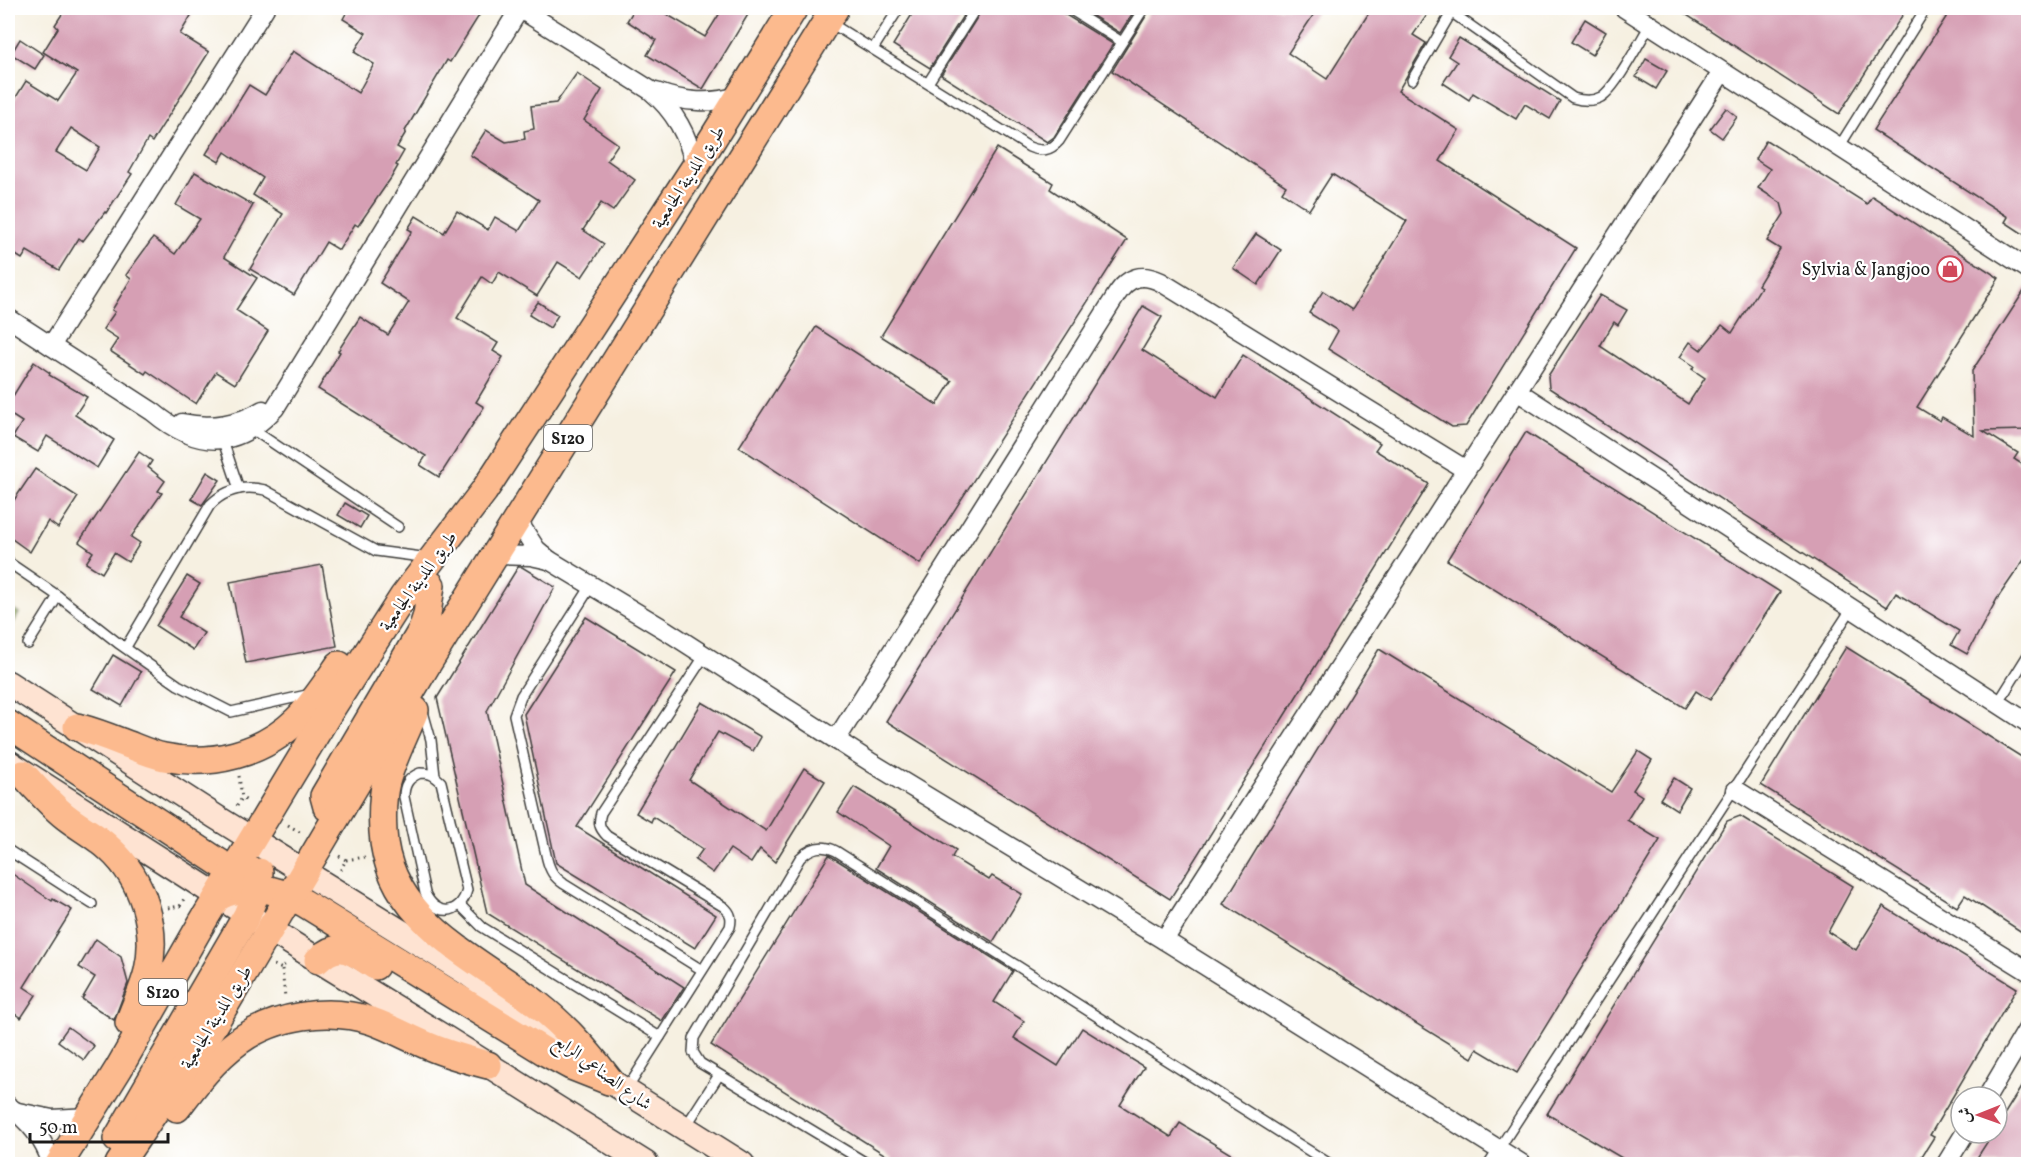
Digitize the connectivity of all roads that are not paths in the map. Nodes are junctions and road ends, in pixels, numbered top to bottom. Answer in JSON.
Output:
{"nodes":[{"id":1,"x":265,"y":8,"type":"edge"},
{"id":2,"x":519,"y":8,"type":"edge"},
{"id":3,"x":794,"y":8,"type":"edge"},
{"id":4,"x":899,"y":8,"type":"edge"},
{"id":5,"x":976,"y":8,"type":"edge"},
{"id":6,"x":1068,"y":8,"type":"edge"},
{"id":7,"x":1144,"y":8,"type":"edge"},
{"id":8,"x":1624,"y":8,"type":"edge"},
{"id":9,"x":1926,"y":8,"type":"edge"},
{"id":10,"x":1452,"y":10,"type":"edge"},
{"id":11,"x":831,"y":14,"type":"edge"},
{"id":12,"x":1650,"y":25,"type":"junction"},
{"id":13,"x":1122,"y":42,"type":"junction"},
{"id":14,"x":873,"y":49,"type":"junction"},
{"id":15,"x":1722,"y":72,"type":"junction"},
{"id":16,"x":1412,"y":80,"type":"dead end"},
{"id":17,"x":928,"y":83,"type":"junction"},
{"id":18,"x":650,"y":90,"type":"junction"},
{"id":19,"x":740,"y":96,"type":"junction"},
{"id":20,"x":1839,"y":147,"type":"junction"},
{"id":21,"x":695,"y":167,"type":"junction"},
{"id":22,"x":2028,"y":269,"type":"edge"},
{"id":23,"x":8,"y":318,"type":"edge"},
{"id":24,"x":51,"y":346,"type":"junction"},
{"id":25,"x":1517,"y":391,"type":"junction"},
{"id":26,"x":281,"y":396,"type":"junction"},
{"id":27,"x":153,"y":412,"type":"junction"},
{"id":28,"x":252,"y":429,"type":"junction"},
{"id":29,"x":222,"y":438,"type":"junction"},
{"id":30,"x":1466,"y":470,"type":"junction"},
{"id":31,"x":239,"y":489,"type":"junction"},
{"id":32,"x":517,"y":520,"type":"junction"},
{"id":33,"x":398,"y":527,"type":"dead end"},
{"id":34,"x":495,"y":555,"type":"junction"},
{"id":35,"x":549,"y":560,"type":"junction"},
{"id":36,"x":8,"y":562,"type":"edge"},
{"id":37,"x":436,"y":563,"type":"junction"},
{"id":38,"x":591,"y":586,"type":"junction"},
{"id":39,"x":58,"y":596,"type":"junction"},
{"id":40,"x":403,"y":597,"type":"junction"},
{"id":41,"x":1852,"y":608,"type":"junction"},
{"id":42,"x":28,"y":644,"type":"dead end"},
{"id":43,"x":126,"y":647,"type":"junction"},
{"id":44,"x":705,"y":655,"type":"junction"},
{"id":45,"x":2028,"y":655,"type":"edge"},
{"id":46,"x":426,"y":666,"type":"junction"},
{"id":47,"x":8,"y":683,"type":"edge"},
{"id":48,"x":320,"y":692,"type":"junction"},
{"id":49,"x":419,"y":701,"type":"junction"},
{"id":50,"x":1998,"y":703,"type":"junction"},
{"id":51,"x":2028,"y":723,"type":"edge"},
{"id":52,"x":8,"y":724,"type":"edge"},
{"id":53,"x":77,"y":727,"type":"junction"},
{"id":54,"x":836,"y":740,"type":"junction"},
{"id":55,"x":15,"y":768,"type":"edge"},
{"id":56,"x":435,"y":776,"type":"junction"},
{"id":57,"x":1736,"y":789,"type":"junction"},
{"id":58,"x":338,"y":811,"type":"junction"},
{"id":59,"x":8,"y":850,"type":"edge"},
{"id":60,"x":304,"y":870,"type":"junction"},
{"id":61,"x":254,"y":881,"type":"junction"},
{"id":62,"x":289,"y":895,"type":"junction"},
{"id":63,"x":218,"y":897,"type":"junction"},
{"id":64,"x":92,"y":904,"type":"dead end"},
{"id":65,"x":460,"y":905,"type":"junction"},
{"id":66,"x":1164,"y":940,"type":"junction"},
{"id":67,"x":318,"y":960,"type":"junction"},
{"id":68,"x":702,"y":970,"type":"junction"},
{"id":69,"x":2028,"y":971,"type":"edge"},
{"id":70,"x":2028,"y":1028,"type":"edge"},
{"id":71,"x":660,"y":1037,"type":"junction"},
{"id":72,"x":488,"y":1065,"type":"junction"},
{"id":73,"x":571,"y":1066,"type":"junction"},
{"id":74,"x":119,"y":1068,"type":"junction"},
{"id":75,"x":719,"y":1075,"type":"junction"},
{"id":76,"x":1994,"y":1085,"type":"edge"},
{"id":77,"x":618,"y":1086,"type":"junction"},
{"id":78,"x":12,"y":1109,"type":"edge"},
{"id":79,"x":89,"y":1117,"type":"junction"},
{"id":80,"x":684,"y":1128,"type":"junction"},
{"id":81,"x":1958,"y":1145,"type":"edge"},
{"id":82,"x":1494,"y":1157,"type":"edge"},
{"id":83,"x":51,"y":1164,"type":"edge"},
{"id":84,"x":59,"y":1164,"type":"edge"},
{"id":85,"x":105,"y":1164,"type":"edge"},
{"id":86,"x":119,"y":1164,"type":"edge"},
{"id":87,"x":135,"y":1164,"type":"edge"},
{"id":88,"x":646,"y":1164,"type":"edge"},
{"id":89,"x":742,"y":1164,"type":"edge"},
{"id":90,"x":868,"y":1164,"type":"edge"},
{"id":91,"x":1330,"y":1164,"type":"edge"},
{"id":92,"x":1522,"y":1164,"type":"edge"},
{"id":93,"x":1946,"y":1164,"type":"edge"}],
"edges":[{"from":1,"to":24,"type":"street"},
{"from":2,"to":18,"type":"street"},
{"from":2,"to":26,"type":"street"},
{"from":3,"to":19,"type":"main road","name":"طريق المدينة الجامعية","number":"S120"},
{"from":4,"to":14,"type":"lane"},
{"from":5,"to":17,"type":"lane"},
{"from":6,"to":13,"type":"lane"},
{"from":7,"to":13,"type":"lane"},
{"from":8,"to":12,"type":"street"},
{"from":9,"to":20,"type":"lane"},
{"from":10,"to":12,"type":"lane"},
{"from":10,"to":16,"type":"lane"},
{"from":11,"to":14,"type":"lane"},
{"from":11,"to":32,"type":"main road","name":"طريق المدينة الجامعية","number":"S120"},
{"from":12,"to":15,"type":"street"},
{"from":13,"to":17,"type":"lane"},
{"from":14,"to":17,"type":"lane"},
{"from":15,"to":20,"type":"street"},
{"from":15,"to":25,"type":"street"},
{"from":18,"to":19,"type":"street"},
{"from":18,"to":21,"type":"street"},
{"from":19,"to":21,"type":"main road","name":"طريق المدينة الجامعية","number":"S120"},
{"from":20,"to":22,"type":"street"},
{"from":21,"to":37,"type":"main road","name":"طريق المدينة الجامعية","number":"S120"},
{"from":23,"to":24,"type":"street"},
{"from":24,"to":27,"type":"street"},
{"from":25,"to":30,"type":"street"},
{"from":25,"to":41,"type":"street"},
{"from":26,"to":27,"type":"street"},
{"from":26,"to":28,"type":"street"},
{"from":27,"to":29,"type":"street"},
{"from":28,"to":29,"type":"street"},
{"from":28,"to":33,"type":"lane"},
{"from":29,"to":31,"type":"lane"},
{"from":30,"to":54,"type":"street"},
{"from":30,"to":66,"type":"street"},
{"from":31,"to":37,"type":"lane"},
{"from":31,"to":43,"type":"lane"},
{"from":32,"to":34,"type":"main road","name":"طريق المدينة الجامعية","number":"S120"},
{"from":32,"to":35,"type":"street"},
{"from":34,"to":35,"type":"street"},
{"from":34,"to":46,"type":"main road","name":"طريق المدينة الجامعية","number":"S120"},
{"from":35,"to":38,"type":"street"},
{"from":36,"to":39,"type":"lane"},
{"from":37,"to":40,"type":"main road","name":"طريق المدينة الجامعية","number":"S120"},
{"from":37,"to":58,"type":"main road"},
{"from":37,"to":61,"type":"main road"},
{"from":38,"to":44,"type":"street"},
{"from":38,"to":68,"type":"lane"},
{"from":39,"to":42,"type":"lane"},
{"from":39,"to":43,"type":"lane"},
{"from":40,"to":48,"type":"main road"},
{"from":40,"to":61,"type":"main road","name":"طريق المدينة الجامعية","number":"S120"},
{"from":41,"to":50,"type":"street"},
{"from":41,"to":57,"type":"lane"},
{"from":43,"to":48,"type":"lane"},
{"from":44,"to":54,"type":"street"},
{"from":44,"to":68,"type":"lane"},
{"from":45,"to":50,"type":"lane"},
{"from":46,"to":49,"type":"main road"},
{"from":46,"to":58,"type":"main road","name":"طريق المدينة الجامعية","number":"S120"},
{"from":47,"to":53,"type":"main road"},
{"from":48,"to":53,"type":"main road"},
{"from":49,"to":56,"type":"lane"},
{"from":49,"to":77,"type":"main road"},
{"from":50,"to":51,"type":"street"},
{"from":52,"to":61,"type":"main road"},
{"from":53,"to":61,"type":"main road"},
{"from":54,"to":66,"type":"street"},
{"from":55,"to":63,"type":"main road"},
{"from":55,"to":74,"type":"main road"},
{"from":56,"to":65,"type":"lane"},
{"from":56,"to":65,"type":"lane"},
{"from":57,"to":69,"type":"street"},
{"from":57,"to":82,"type":"lane"},
{"from":58,"to":60,"type":"main road","name":"طريق المدينة الجامعية","number":"S120"},
{"from":59,"to":64,"type":"lane"},
{"from":60,"to":61,"type":"main road"},
{"from":60,"to":62,"type":"main road","name":"طريق المدينة الجامعية","number":"S120"},
{"from":60,"to":77,"type":"main road","name":"شارع الصناعي الرابع"},
{"from":61,"to":62,"type":"main road","name":"طريق المدينة الجامعية","number":"S120"},
{"from":61,"to":62,"type":"main road"},
{"from":61,"to":63,"type":"main road","name":"طريق المدينة الجامعية","number":"S120"},
{"from":61,"to":67,"type":"main road"},
{"from":61,"to":85,"type":"main road"},
{"from":61,"to":86,"type":"main road","name":"طريق المدينة الجامعية","number":"S120"},
{"from":62,"to":73,"type":"main road"},
{"from":63,"to":74,"type":"main road","name":"طريق المدينة الجامعية","number":"S120"},
{"from":65,"to":71,"type":"lane"},
{"from":66,"to":82,"type":"street"},
{"from":67,"to":72,"type":"main road"},
{"from":67,"to":73,"type":"main road"},
{"from":68,"to":71,"type":"lane"},
{"from":70,"to":76,"type":"street"},
{"from":71,"to":77,"type":"lane"},
{"from":72,"to":87,"type":"main road"},
{"from":72,"to":88,"type":"main road"},
{"from":73,"to":77,"type":"main road"},
{"from":74,"to":79,"type":"main road","name":"طريق المدينة الجامعية","number":"S120"},
{"from":75,"to":80,"type":"lane"},
{"from":75,"to":90,"type":"lane"},
{"from":75,"to":91,"type":"lane"},
{"from":77,"to":80,"type":"main road","name":"شارع الصناعي الرابع"},
{"from":78,"to":79,"type":"street"},
{"from":78,"to":83,"type":"street"},
{"from":79,"to":84,"type":"main road","name":"طريق المدينة الجامعية","number":"S120"},
{"from":80,"to":89,"type":"main road","name":"شارع الصناعي الرابع"},
{"from":81,"to":93,"type":"street"},
{"from":82,"to":92,"type":"street"}]}
